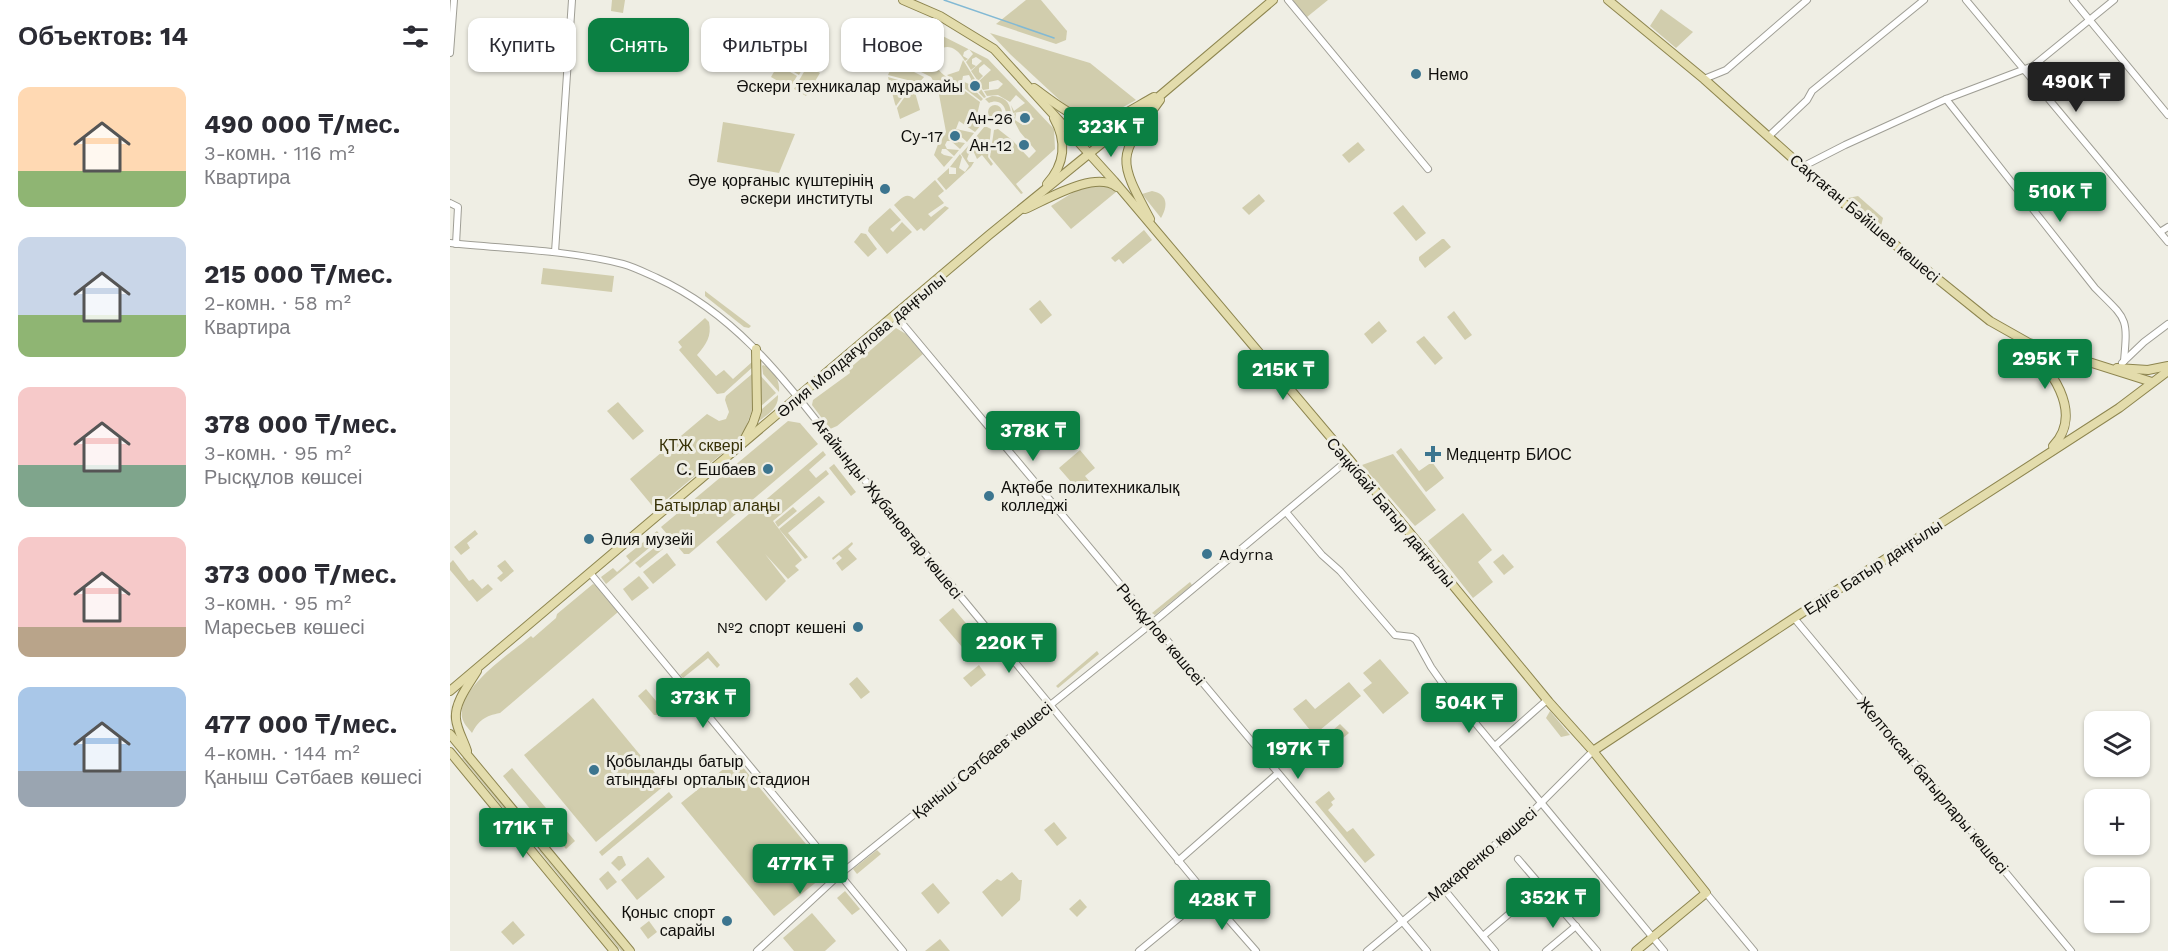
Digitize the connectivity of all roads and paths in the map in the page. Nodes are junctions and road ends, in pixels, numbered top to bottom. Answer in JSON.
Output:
{"nodes":[{"id":1,"x":454,"y":0,"type":"edge"},
{"id":2,"x":572,"y":0,"type":"edge"},
{"id":3,"x":903,"y":0,"type":"edge"},
{"id":4,"x":1273,"y":0,"type":"edge"},
{"id":5,"x":1288,"y":0,"type":"edge"},
{"id":6,"x":1608,"y":0,"type":"edge"},
{"id":7,"x":1807,"y":0,"type":"edge"},
{"id":8,"x":1923,"y":0,"type":"edge"},
{"id":9,"x":1966,"y":0,"type":"edge"},
{"id":10,"x":2073,"y":0,"type":"edge"},
{"id":11,"x":2114,"y":0,"type":"edge"},
{"id":12,"x":2090,"y":20,"type":"junction"},
{"id":13,"x":450,"y":53,"type":"edge"},
{"id":14,"x":2025,"y":70,"type":"junction"},
{"id":15,"x":1704,"y":79,"type":"junction"},
{"id":16,"x":1023,"y":80,"type":"junction"},
{"id":17,"x":1168,"y":89,"type":"junction"},
{"id":18,"x":1946,"y":99,"type":"junction"},
{"id":19,"x":1049,"y":109,"type":"junction"},
{"id":20,"x":2168,"y":115,"type":"edge"},
{"id":21,"x":1768,"y":137,"type":"junction"},
{"id":22,"x":1090,"y":153,"type":"junction"},
{"id":23,"x":1802,"y":167,"type":"junction"},
{"id":24,"x":1428,"y":169,"type":"dead end"},
{"id":25,"x":1128,"y":198,"type":"junction"},
{"id":26,"x":450,"y":203,"type":"edge"},
{"id":27,"x":1029,"y":203,"type":"junction"},
{"id":28,"x":1016,"y":214,"type":"junction"},
{"id":29,"x":2168,"y":226,"type":"edge"},
{"id":30,"x":2160,"y":232,"type":"junction"},
{"id":31,"x":1158,"y":234,"type":"junction"},
{"id":32,"x":2168,"y":242,"type":"edge"},
{"id":33,"x":453,"y":243,"type":"edge"},
{"id":34,"x":555,"y":252,"type":"junction"},
{"id":35,"x":896,"y":316,"type":"junction"},
{"id":36,"x":2168,"y":324,"type":"edge"},
{"id":37,"x":2008,"y":333,"type":"junction"},
{"id":38,"x":756,"y":349,"type":"junction"},
{"id":39,"x":2121,"y":364,"type":"junction"},
{"id":40,"x":2168,"y":366,"type":"edge"},
{"id":41,"x":2100,"y":367,"type":"junction"},
{"id":42,"x":2168,"y":374,"type":"edge"},
{"id":43,"x":2152,"y":382,"type":"junction"},
{"id":44,"x":798,"y":398,"type":"junction"},
{"id":45,"x":741,"y":445,"type":"junction"},
{"id":46,"x":2043,"y":456,"type":"junction"},
{"id":47,"x":1349,"y":459,"type":"junction"},
{"id":48,"x":1286,"y":512,"type":"junction"},
{"id":49,"x":590,"y":573,"type":"junction"},
{"id":50,"x":1794,"y":618,"type":"junction"},
{"id":51,"x":1151,"y":624,"type":"junction"},
{"id":52,"x":481,"y":665,"type":"junction"},
{"id":53,"x":450,"y":691,"type":"edge"},
{"id":54,"x":1548,"y":700,"type":"junction"},
{"id":55,"x":1050,"y":705,"type":"junction"},
{"id":56,"x":450,"y":734,"type":"edge"},
{"id":57,"x":461,"y":746,"type":"junction"},
{"id":58,"x":1495,"y":746,"type":"junction"},
{"id":59,"x":1593,"y":751,"type":"junction"},
{"id":60,"x":451,"y":754,"type":"edge"},
{"id":61,"x":468,"y":754,"type":"junction"},
{"id":62,"x":1277,"y":774,"type":"junction"},
{"id":63,"x":1542,"y":803,"type":"junction"},
{"id":64,"x":1518,"y":859,"type":"dead end"},
{"id":65,"x":1178,"y":861,"type":"junction"},
{"id":66,"x":839,"y":875,"type":"junction"},
{"id":67,"x":1542,"y":886,"type":"junction"},
{"id":68,"x":1443,"y":888,"type":"junction"},
{"id":69,"x":1706,"y":893,"type":"junction"},
{"id":70,"x":1207,"y":895,"type":"junction"},
{"id":71,"x":1401,"y":921,"type":"junction"},
{"id":72,"x":1576,"y":926,"type":"junction"},
{"id":73,"x":1483,"y":936,"type":"junction"},
{"id":74,"x":1653,"y":937,"type":"junction"},
{"id":75,"x":614,"y":951,"type":"edge"},
{"id":76,"x":630,"y":951,"type":"edge"},
{"id":77,"x":757,"y":951,"type":"edge"},
{"id":78,"x":903,"y":951,"type":"edge"},
{"id":79,"x":1139,"y":951,"type":"edge"},
{"id":80,"x":1256,"y":951,"type":"edge"},
{"id":81,"x":1367,"y":951,"type":"edge"},
{"id":82,"x":1427,"y":951,"type":"edge"},
{"id":83,"x":1495,"y":951,"type":"edge"},
{"id":84,"x":1546,"y":951,"type":"edge"},
{"id":85,"x":1597,"y":951,"type":"edge"},
{"id":86,"x":1636,"y":951,"type":"edge"},
{"id":87,"x":1664,"y":951,"type":"edge"},
{"id":88,"x":1754,"y":951,"type":"edge"},
{"id":89,"x":2072,"y":951,"type":"edge"}],
"edges":[{"from":1,"to":13,"type":"street"},
{"from":2,"to":34,"type":"street"},
{"from":3,"to":16,"type":"main road","name":"Сәңкібай Батыр даңғылы"},
{"from":4,"to":17,"type":"main road","name":"Әлия Молдағұлова даңғылы"},
{"from":5,"to":24,"type":"street"},
{"from":6,"to":15,"type":"main road","name":"Сақтаған Бәйішев көшесі"},
{"from":7,"to":15,"type":"street"},
{"from":8,"to":21,"type":"street"},
{"from":9,"to":14,"type":"street"},
{"from":10,"to":12,"type":"street"},
{"from":11,"to":12,"type":"street"},
{"from":12,"to":14,"type":"street"},
{"from":12,"to":20,"type":"street"},
{"from":14,"to":18,"type":"street"},
{"from":14,"to":30,"type":"street"},
{"from":15,"to":21,"type":"main road","name":"Сақтаған Бәйішев көшесі"},
{"from":16,"to":17,"type":"main road"},
{"from":16,"to":19,"type":"main road","name":"Сәңкібай Батыр даңғылы"},
{"from":17,"to":22,"type":"main road","name":"Әлия Молдағұлова даңғылы"},
{"from":17,"to":31,"type":"main road"},
{"from":18,"to":23,"type":"street"},
{"from":18,"to":39,"type":"street"},
{"from":19,"to":22,"type":"main road","name":"Сәңкібай Батыр даңғылы"},
{"from":19,"to":27,"type":"main road"},
{"from":21,"to":23,"type":"main road","name":"Сақтаған Бәйішев көшесі"},
{"from":22,"to":25,"type":"main road","name":"Сәңкібай Батыр даңғылы"},
{"from":22,"to":27,"type":"main road","name":"Әлия Молдағұлова даңғылы"},
{"from":23,"to":37,"type":"main road","name":"Сақтаған Бәйішев көшесі"},
{"from":25,"to":28,"type":"main road"},
{"from":25,"to":31,"type":"main road","name":"Сәңкібай Батыр даңғылы"},
{"from":26,"to":33,"type":"street"},
{"from":27,"to":28,"type":"main road","name":"Әлия Молдағұлова даңғылы"},
{"from":28,"to":35,"type":"main road","name":"Әлия Молдағұлова даңғылы"},
{"from":29,"to":30,"type":"street"},
{"from":30,"to":32,"type":"street"},
{"from":31,"to":47,"type":"main road","name":"Сәңкібай Батыр даңғылы"},
{"from":33,"to":34,"type":"street","name":"Ағайынды Жұбановтар көшесі"},
{"from":34,"to":38,"type":"street","name":"Ағайынды Жұбановтар көшесі"},
{"from":35,"to":44,"type":"main road","name":"Әлия Молдағұлова даңғылы"},
{"from":35,"to":51,"type":"street","name":"Рысқұлов көшсеі"},
{"from":36,"to":39,"type":"street"},
{"from":37,"to":41,"type":"main road","name":"Сақтаған Бәйішев көшесі"},
{"from":37,"to":46,"type":"main road"},
{"from":38,"to":44,"type":"street","name":"Ағайынды Жұбановтар көшесі"},
{"from":38,"to":45,"type":"main road"},
{"from":39,"to":40,"type":"main road"},
{"from":39,"to":41,"type":"main road"},
{"from":41,"to":43,"type":"main road","name":"Сақтаған Бәйішев көшесі"},
{"from":42,"to":43,"type":"main road","name":"Едіге Батыр даңғылы"},
{"from":43,"to":46,"type":"main road","name":"Едіге Батыр даңғылы"},
{"from":44,"to":45,"type":"main road","name":"Әлия Молдағұлова даңғылы"},
{"from":44,"to":55,"type":"street","name":"Ағайынды Жұбановтар көшесі"},
{"from":45,"to":49,"type":"main road","name":"Әлия Молдағұлова даңғылы"},
{"from":46,"to":50,"type":"main road","name":"Едіге Батыр даңғылы"},
{"from":47,"to":48,"type":"street","name":"Қаныш Сәтбаев көшесі"},
{"from":47,"to":54,"type":"main road","name":"Сәңкібай Батыр даңғылы"},
{"from":48,"to":51,"type":"street","name":"Қаныш Сәтбаев көшесі"},
{"from":48,"to":58,"type":"street"},
{"from":49,"to":52,"type":"main road","name":"Әлия Молдағұлова даңғылы"},
{"from":49,"to":66,"type":"street"},
{"from":50,"to":59,"type":"main road","name":"Едіге Батыр даңғылы"},
{"from":50,"to":89,"type":"street","name":"Желтоксан батырлары көшесі"},
{"from":51,"to":55,"type":"street","name":"Қаныш Сәтбаев көшесі"},
{"from":51,"to":62,"type":"street","name":"Рысқұлов көшсеі"},
{"from":52,"to":53,"type":"main road","name":"Әлия Молдағұлова даңғылы"},
{"from":52,"to":61,"type":"main road"},
{"from":54,"to":58,"type":"street"},
{"from":54,"to":59,"type":"main road","name":"Сәңкібай Батыр даңғылы"},
{"from":55,"to":65,"type":"street","name":"Ағайынды Жұбановтар көшесі"},
{"from":55,"to":66,"type":"street","name":"Қаныш Сәтбаев көшесі"},
{"from":56,"to":57,"type":"main road"},
{"from":57,"to":60,"type":"main road"},
{"from":57,"to":61,"type":"main road"},
{"from":58,"to":63,"type":"street"},
{"from":59,"to":63,"type":"street","name":"Макаренко көшесі"},
{"from":59,"to":69,"type":"main road","name":"Сәңкібай Батыр даңғылы"},
{"from":60,"to":75,"type":"main road"},
{"from":61,"to":76,"type":"main road"},
{"from":62,"to":65,"type":"street"},
{"from":62,"to":71,"type":"street","name":"Рысқұлов көшсеі"},
{"from":63,"to":68,"type":"street","name":"Макаренко көшесі"},
{"from":63,"to":74,"type":"street"},
{"from":64,"to":67,"type":"street"},
{"from":65,"to":70,"type":"street","name":"Ағайынды Жұбановтар көшесі"},
{"from":66,"to":77,"type":"street","name":"Қаныш Сәтбаев көшесі"},
{"from":66,"to":78,"type":"street"},
{"from":67,"to":72,"type":"street"},
{"from":67,"to":73,"type":"street"},
{"from":68,"to":71,"type":"street","name":"Макаренко көшесі"},
{"from":68,"to":73,"type":"street"},
{"from":69,"to":74,"type":"main road"},
{"from":69,"to":88,"type":"street","name":"Сәңкібай Батыр даңғылы"},
{"from":70,"to":79,"type":"street"},
{"from":70,"to":80,"type":"street","name":"Ағайынды Жұбановтар көшесі"},
{"from":71,"to":81,"type":"street","name":"Макаренко көшесі"},
{"from":71,"to":82,"type":"street","name":"Рысқұлов көшсеі"},
{"from":72,"to":84,"type":"street"},
{"from":72,"to":85,"type":"street"},
{"from":73,"to":83,"type":"street"},
{"from":74,"to":86,"type":"main road"},
{"from":74,"to":87,"type":"street"}]}
